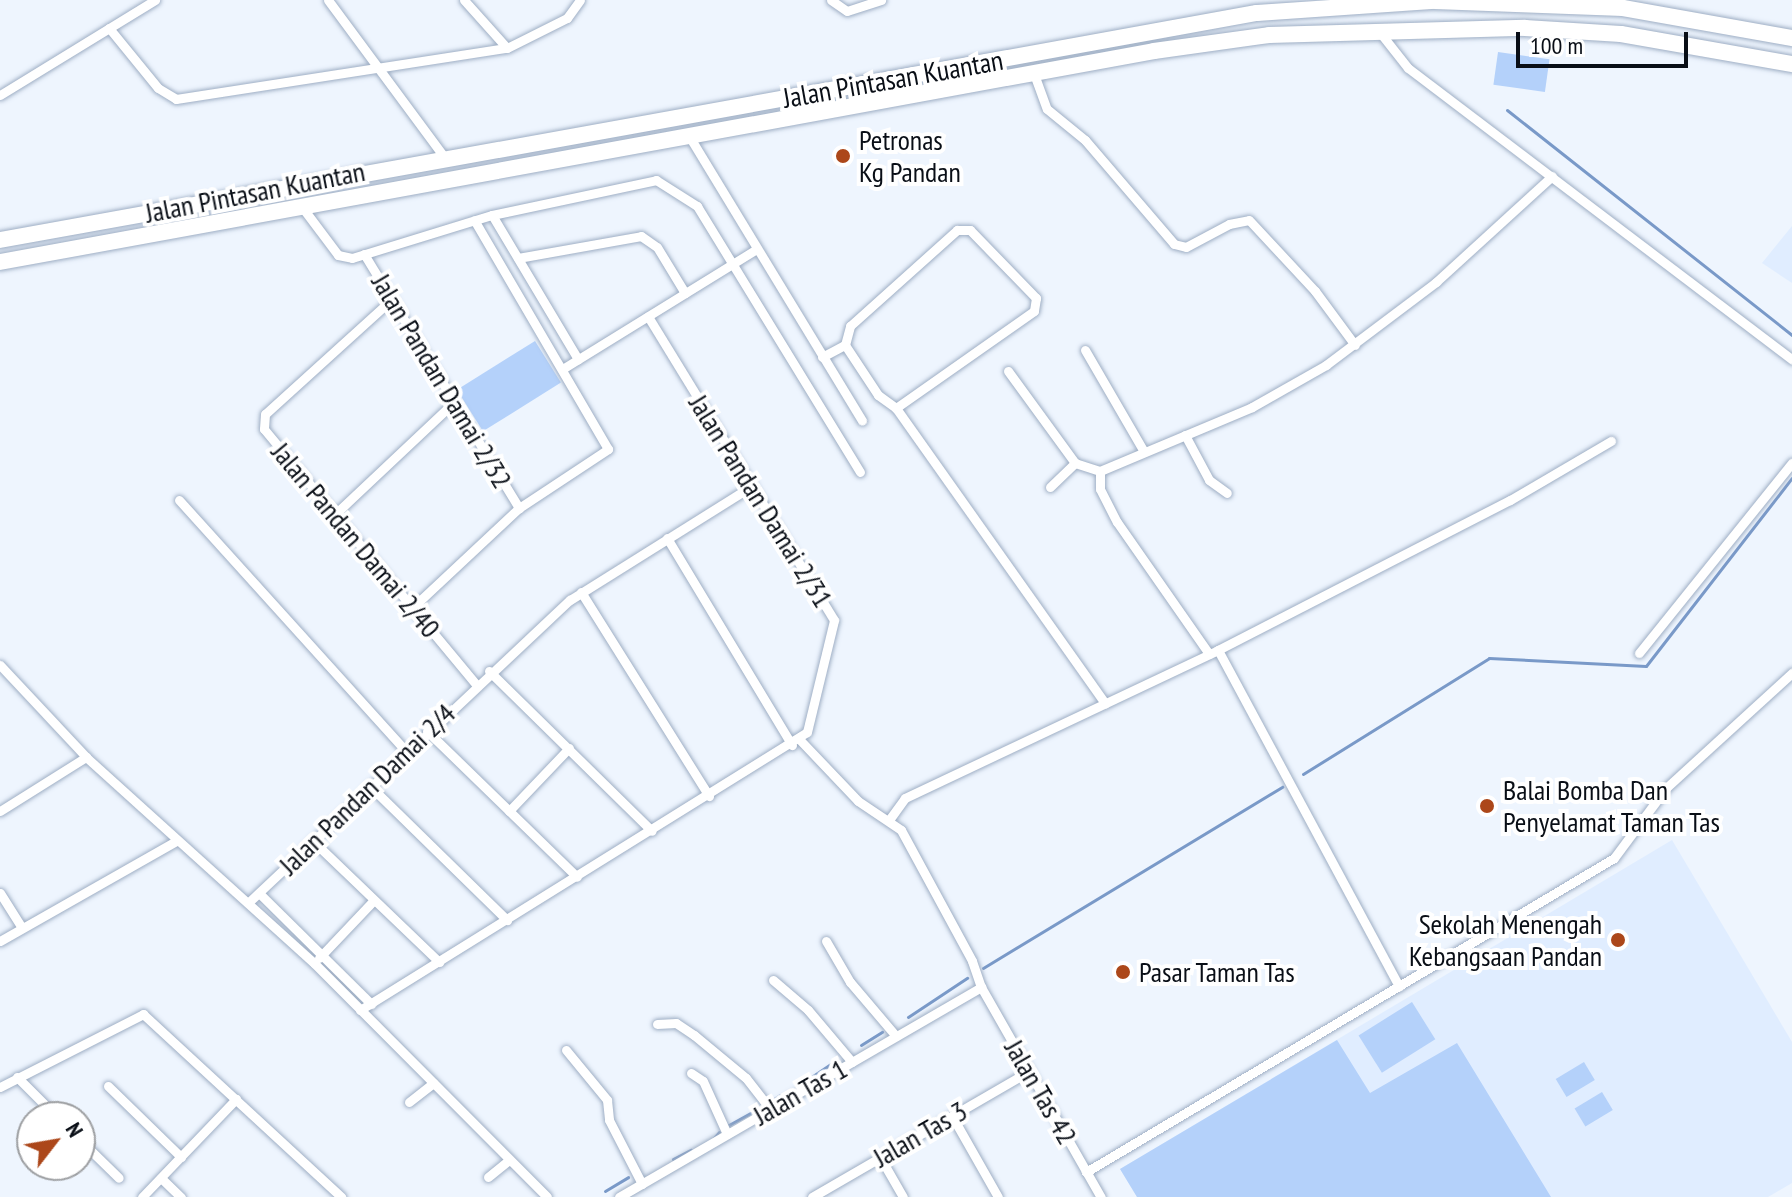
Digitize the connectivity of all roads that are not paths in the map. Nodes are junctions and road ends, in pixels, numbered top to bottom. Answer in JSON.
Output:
{"nodes":[{"id":1,"x":155,"y":0,"type":"edge"},
{"id":2,"x":328,"y":0,"type":"edge"},
{"id":3,"x":464,"y":0,"type":"edge"},
{"id":4,"x":580,"y":0,"type":"edge"},
{"id":5,"x":831,"y":0,"type":"edge"},
{"id":6,"x":881,"y":0,"type":"edge"},
{"id":7,"x":1538,"y":2,"type":"edge"},
{"id":8,"x":109,"y":28,"type":"junction"},
{"id":9,"x":1378,"y":30,"type":"junction"},
{"id":10,"x":1792,"y":38,"type":"edge"},
{"id":11,"x":507,"y":48,"type":"junction"},
{"id":12,"x":1792,"y":64,"type":"edge"},
{"id":13,"x":381,"y":67,"type":"junction"},
{"id":14,"x":1034,"y":74,"type":"junction"},
{"id":15,"x":0,"y":95,"type":"edge"},
{"id":16,"x":689,"y":136,"type":"junction"},
{"id":17,"x":444,"y":157,"type":"junction"},
{"id":18,"x":1552,"y":176,"type":"junction"},
{"id":19,"x":302,"y":207,"type":"junction"},
{"id":20,"x":492,"y":215,"type":"junction"},
{"id":21,"x":474,"y":220,"type":"junction"},
{"id":22,"x":0,"y":240,"type":"edge"},
{"id":23,"x":755,"y":250,"type":"junction"},
{"id":24,"x":364,"y":254,"type":"junction"},
{"id":25,"x":518,"y":258,"type":"junction"},
{"id":26,"x":0,"y":262,"type":"edge"},
{"id":27,"x":730,"y":265,"type":"junction"},
{"id":28,"x":685,"y":293,"type":"junction"},
{"id":29,"x":392,"y":299,"type":"junction"},
{"id":30,"x":648,"y":316,"type":"junction"},
{"id":31,"x":845,"y":345,"type":"junction"},
{"id":32,"x":1355,"y":345,"type":"junction"},
{"id":33,"x":1085,"y":350,"type":"dead end"},
{"id":34,"x":822,"y":357,"type":"junction"},
{"id":35,"x":578,"y":359,"type":"junction"},
{"id":36,"x":1792,"y":359,"type":"edge"},
{"id":37,"x":564,"y":368,"type":"junction"},
{"id":38,"x":1008,"y":371,"type":"dead end"},
{"id":39,"x":454,"y":402,"type":"junction"},
{"id":40,"x":896,"y":408,"type":"junction"},
{"id":41,"x":862,"y":421,"type":"dead end"},
{"id":42,"x":1185,"y":435,"type":"junction"},
{"id":43,"x":1611,"y":441,"type":"dead end"},
{"id":44,"x":1143,"y":450,"type":"junction"},
{"id":45,"x":1075,"y":463,"type":"junction"},
{"id":46,"x":1792,"y":463,"type":"edge"},
{"id":47,"x":1100,"y":471,"type":"junction"},
{"id":48,"x":860,"y":472,"type":"dead end"},
{"id":49,"x":752,"y":486,"type":"junction"},
{"id":50,"x":1050,"y":487,"type":"dead end"},
{"id":51,"x":1227,"y":493,"type":"dead end"},
{"id":52,"x":179,"y":500,"type":"dead end"},
{"id":53,"x":519,"y":508,"type":"junction"},
{"id":54,"x":333,"y":516,"type":"junction"},
{"id":55,"x":667,"y":538,"type":"junction"},
{"id":56,"x":581,"y":592,"type":"junction"},
{"id":57,"x":412,"y":608,"type":"junction"},
{"id":58,"x":1214,"y":652,"type":"junction"},
{"id":59,"x":1639,"y":653,"type":"dead end"},
{"id":60,"x":0,"y":665,"type":"edge"},
{"id":61,"x":489,"y":671,"type":"junction"},
{"id":62,"x":1792,"y":673,"type":"edge"},
{"id":63,"x":476,"y":684,"type":"junction"},
{"id":64,"x":1105,"y":703,"type":"junction"},
{"id":65,"x":427,"y":731,"type":"junction"},
{"id":66,"x":796,"y":743,"type":"junction"},
{"id":67,"x":569,"y":748,"type":"junction"},
{"id":68,"x":406,"y":751,"type":"junction"},
{"id":69,"x":86,"y":757,"type":"junction"},
{"id":70,"x":370,"y":786,"type":"junction"},
{"id":71,"x":709,"y":796,"type":"junction"},
{"id":72,"x":0,"y":811,"type":"edge"},
{"id":73,"x":509,"y":811,"type":"junction"},
{"id":74,"x":889,"y":820,"type":"junction"},
{"id":75,"x":652,"y":831,"type":"junction"},
{"id":76,"x":176,"y":841,"type":"junction"},
{"id":77,"x":313,"y":841,"type":"junction"},
{"id":78,"x":577,"y":877,"type":"junction"},
{"id":79,"x":0,"y":893,"type":"edge"},
{"id":80,"x":259,"y":893,"type":"junction"},
{"id":81,"x":373,"y":901,"type":"junction"},
{"id":82,"x":249,"y":902,"type":"junction"},
{"id":83,"x":507,"y":920,"type":"junction"},
{"id":84,"x":22,"y":928,"type":"junction"},
{"id":85,"x":0,"y":941,"type":"edge"},
{"id":86,"x":826,"y":941,"type":"dead end"},
{"id":87,"x":322,"y":955,"type":"junction"},
{"id":88,"x":439,"y":962,"type":"junction"},
{"id":89,"x":314,"y":963,"type":"junction"},
{"id":90,"x":773,"y":980,"type":"dead end"},
{"id":91,"x":1399,"y":986,"type":"junction"},
{"id":92,"x":981,"y":987,"type":"junction"},
{"id":93,"x":371,"y":1004,"type":"junction"},
{"id":94,"x":360,"y":1010,"type":"junction"},
{"id":95,"x":657,"y":1024,"type":"dead end"},
{"id":96,"x":896,"y":1036,"type":"junction"},
{"id":97,"x":566,"y":1050,"type":"dead end"},
{"id":98,"x":852,"y":1062,"type":"junction"},
{"id":99,"x":1029,"y":1071,"type":"junction"},
{"id":100,"x":691,"y":1073,"type":"dead end"},
{"id":101,"x":17,"y":1077,"type":"junction"},
{"id":102,"x":433,"y":1083,"type":"junction"},
{"id":103,"x":108,"y":1086,"type":"dead end"},
{"id":104,"x":0,"y":1087,"type":"edge"},
{"id":105,"x":236,"y":1099,"type":"junction"},
{"id":106,"x":41,"y":1101,"type":"edge"},
{"id":107,"x":409,"y":1102,"type":"dead end"},
{"id":108,"x":770,"y":1109,"type":"junction"},
{"id":109,"x":952,"y":1116,"type":"junction"},
{"id":110,"x":727,"y":1134,"type":"junction"},
{"id":111,"x":96,"y":1156,"type":"edge"},
{"id":112,"x":181,"y":1157,"type":"junction"},
{"id":113,"x":880,"y":1157,"type":"junction"},
{"id":114,"x":509,"y":1160,"type":"junction"},
{"id":115,"x":1086,"y":1172,"type":"junction"},
{"id":116,"x":488,"y":1177,"type":"dead end"},
{"id":117,"x":119,"y":1178,"type":"dead end"},
{"id":118,"x":161,"y":1178,"type":"junction"},
{"id":119,"x":642,"y":1184,"type":"junction"},
{"id":120,"x":142,"y":1197,"type":"edge"},
{"id":121,"x":181,"y":1197,"type":"edge"},
{"id":122,"x":341,"y":1197,"type":"edge"},
{"id":123,"x":547,"y":1197,"type":"edge"},
{"id":124,"x":619,"y":1197,"type":"edge"},
{"id":125,"x":812,"y":1197,"type":"edge"},
{"id":126,"x":903,"y":1197,"type":"edge"},
{"id":127,"x":998,"y":1197,"type":"edge"},
{"id":128,"x":1101,"y":1197,"type":"edge"}],
"edges":[{"from":1,"to":8,"type":"street"},
{"from":2,"to":13,"type":"street"},
{"from":3,"to":11,"type":"street"},
{"from":4,"to":11,"type":"street"},
{"from":5,"to":6,"type":"street"},
{"from":7,"to":10,"type":"highway","name":"Jalan Pintasan Kuantan"},
{"from":7,"to":17,"type":"highway","name":"Jalan Pintasan Kuantan"},
{"from":8,"to":13,"type":"street"},
{"from":8,"to":15,"type":"street"},
{"from":9,"to":12,"type":"highway","name":"Jalan Pintasan Kuantan"},
{"from":9,"to":14,"type":"highway","name":"Jalan Pintasan Kuantan"},
{"from":9,"to":18,"type":"street"},
{"from":11,"to":13,"type":"street"},
{"from":13,"to":17,"type":"street"},
{"from":14,"to":16,"type":"highway","name":"Jalan Pintasan Kuantan"},
{"from":14,"to":32,"type":"street"},
{"from":16,"to":19,"type":"highway","name":"Jalan Pintasan Kuantan"},
{"from":16,"to":23,"type":"street"},
{"from":17,"to":22,"type":"highway","name":"Jalan Pintasan Kuantan"},
{"from":18,"to":32,"type":"street"},
{"from":18,"to":36,"type":"street"},
{"from":19,"to":24,"type":"street"},
{"from":19,"to":26,"type":"highway","name":"Jalan Pintasan Kuantan"},
{"from":20,"to":21,"type":"street"},
{"from":20,"to":25,"type":"street"},
{"from":20,"to":27,"type":"street"},
{"from":21,"to":24,"type":"street"},
{"from":21,"to":37,"type":"street"},
{"from":23,"to":27,"type":"street"},
{"from":23,"to":34,"type":"street"},
{"from":24,"to":29,"type":"street","name":"Jalan Pandan Damai 2/32"},
{"from":25,"to":28,"type":"street"},
{"from":25,"to":35,"type":"street"},
{"from":27,"to":28,"type":"street"},
{"from":27,"to":48,"type":"street"},
{"from":28,"to":30,"type":"street"},
{"from":29,"to":39,"type":"street","name":"Jalan Pandan Damai 2/32"},
{"from":29,"to":54,"type":"street","name":"Jalan Pandan Damai 2/40"},
{"from":30,"to":35,"type":"street"},
{"from":30,"to":49,"type":"street","name":"Jalan Pandan Damai 2/31"},
{"from":31,"to":34,"type":"street"},
{"from":31,"to":40,"type":"street"},
{"from":31,"to":40,"type":"street"},
{"from":32,"to":42,"type":"street"},
{"from":33,"to":44,"type":"street"},
{"from":34,"to":41,"type":"street"},
{"from":35,"to":37,"type":"street"},
{"from":37,"to":53,"type":"street"},
{"from":38,"to":45,"type":"street"},
{"from":39,"to":53,"type":"street","name":"Jalan Pandan Damai 2/32"},
{"from":39,"to":54,"type":"street"},
{"from":40,"to":64,"type":"street"},
{"from":42,"to":44,"type":"street"},
{"from":42,"to":51,"type":"street"},
{"from":43,"to":58,"type":"street"},
{"from":44,"to":47,"type":"street"},
{"from":45,"to":47,"type":"street"},
{"from":45,"to":50,"type":"street"},
{"from":46,"to":59,"type":"street"},
{"from":47,"to":58,"type":"street"},
{"from":49,"to":55,"type":"street","name":"Jalan Pandan Damai 2/4"},
{"from":49,"to":66,"type":"street","name":"Jalan Pandan Damai 2/31"},
{"from":52,"to":68,"type":"street"},
{"from":53,"to":57,"type":"street"},
{"from":54,"to":57,"type":"street","name":"Jalan Pandan Damai 2/40"},
{"from":55,"to":56,"type":"street","name":"Jalan Pandan Damai 2/4"},
{"from":55,"to":66,"type":"street","name":"Jalan Tas 42"},
{"from":56,"to":61,"type":"street","name":"Jalan Pandan Damai 2/4"},
{"from":56,"to":71,"type":"street"},
{"from":57,"to":63,"type":"street","name":"Jalan Pandan Damai 2/40"},
{"from":58,"to":64,"type":"street"},
{"from":58,"to":91,"type":"street"},
{"from":60,"to":69,"type":"street"},
{"from":61,"to":63,"type":"street","name":"Jalan Pandan Damai 2/4"},
{"from":61,"to":67,"type":"street"},
{"from":62,"to":91,"type":"street"},
{"from":63,"to":65,"type":"street","name":"Jalan Pandan Damai 2/4"},
{"from":64,"to":74,"type":"street"},
{"from":65,"to":68,"type":"street","name":"Jalan Pandan Damai 2/4"},
{"from":65,"to":73,"type":"street"},
{"from":66,"to":71,"type":"street"},
{"from":66,"to":74,"type":"street","name":"Jalan Tas 42"},
{"from":67,"to":73,"type":"street"},
{"from":67,"to":75,"type":"street"},
{"from":68,"to":70,"type":"street","name":"Jalan Pandan Damai 2/4"},
{"from":69,"to":72,"type":"street"},
{"from":69,"to":76,"type":"street"},
{"from":70,"to":77,"type":"street","name":"Jalan Pandan Damai 2/4"},
{"from":70,"to":83,"type":"street"},
{"from":71,"to":75,"type":"street"},
{"from":73,"to":78,"type":"street"},
{"from":74,"to":92,"type":"street","name":"Jalan Tas 42"},
{"from":75,"to":78,"type":"street"},
{"from":76,"to":82,"type":"street"},
{"from":76,"to":84,"type":"street"},
{"from":77,"to":80,"type":"street","name":"Jalan Pandan Damai 2/4"},
{"from":77,"to":81,"type":"street"},
{"from":78,"to":83,"type":"street"},
{"from":79,"to":84,"type":"street"},
{"from":80,"to":82,"type":"street","name":"Jalan Pandan Damai 2/4"},
{"from":80,"to":87,"type":"street","name":"Jalan Pandan Damai 2/4"},
{"from":81,"to":87,"type":"street"},
{"from":81,"to":88,"type":"street"},
{"from":82,"to":89,"type":"street"},
{"from":83,"to":88,"type":"street"},
{"from":84,"to":85,"type":"street"},
{"from":86,"to":96,"type":"street"},
{"from":87,"to":89,"type":"street"},
{"from":87,"to":93,"type":"street","name":"Jalan Pandan Damai 2/4"},
{"from":88,"to":93,"type":"street"},
{"from":89,"to":94,"type":"street"},
{"from":90,"to":98,"type":"street"},
{"from":91,"to":115,"type":"street"},
{"from":92,"to":96,"type":"street","name":"Jalan Tas 1"},
{"from":92,"to":99,"type":"street","name":"Jalan Tas 42"},
{"from":93,"to":94,"type":"street"},
{"from":94,"to":102,"type":"street"},
{"from":95,"to":108,"type":"street"},
{"from":96,"to":98,"type":"street","name":"Jalan Tas 1"},
{"from":97,"to":119,"type":"street"},
{"from":98,"to":108,"type":"street","name":"Jalan Tas 1"},
{"from":99,"to":109,"type":"street","name":"Jalan Tas 3"},
{"from":99,"to":115,"type":"street","name":"Jalan Tas 42"},
{"from":100,"to":110,"type":"street"},
{"from":101,"to":104,"type":"street"},
{"from":101,"to":105,"type":"street"},
{"from":101,"to":106,"type":"street"},
{"from":102,"to":107,"type":"street"},
{"from":102,"to":114,"type":"street"},
{"from":103,"to":112,"type":"street"},
{"from":105,"to":112,"type":"street"},
{"from":105,"to":122,"type":"street"},
{"from":108,"to":110,"type":"street","name":"Jalan Tas 1"},
{"from":109,"to":113,"type":"street","name":"Jalan Tas 3"},
{"from":109,"to":127,"type":"street"},
{"from":110,"to":119,"type":"street","name":"Jalan Tas 1"},
{"from":111,"to":117,"type":"street"},
{"from":112,"to":118,"type":"street"},
{"from":113,"to":125,"type":"street","name":"Jalan Tas 3"},
{"from":113,"to":126,"type":"street"},
{"from":114,"to":116,"type":"street"},
{"from":114,"to":123,"type":"street"},
{"from":115,"to":128,"type":"street","name":"Jalan Tas 42"},
{"from":118,"to":120,"type":"street"},
{"from":118,"to":121,"type":"street"},
{"from":119,"to":124,"type":"street","name":"Jalan Tas 1"}]}
